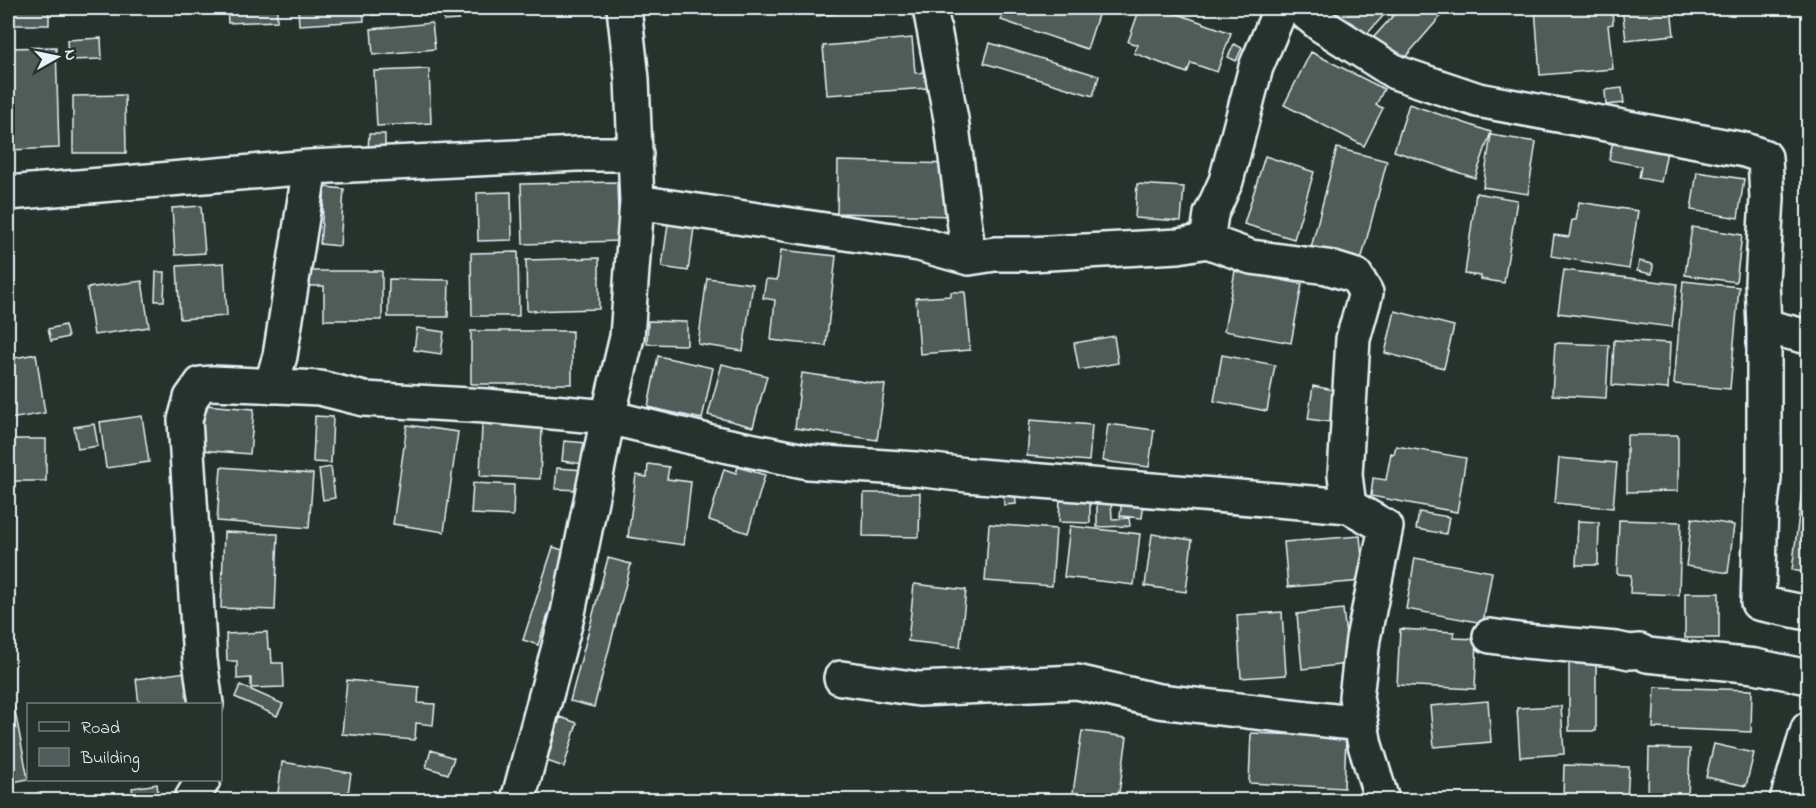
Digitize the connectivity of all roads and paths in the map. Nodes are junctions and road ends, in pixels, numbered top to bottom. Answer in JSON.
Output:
{"nodes":[{"id":1,"x":624,"y":8,"type":"edge"},
{"id":2,"x":930,"y":8,"type":"edge"},
{"id":3,"x":1281,"y":8,"type":"edge"},
{"id":4,"x":1300,"y":8,"type":"edge"},
{"id":5,"x":636,"y":154,"type":"junction"},
{"id":6,"x":310,"y":167,"type":"junction"},
{"id":7,"x":8,"y":193,"type":"edge"},
{"id":8,"x":637,"y":202,"type":"junction"},
{"id":9,"x":1207,"y":241,"type":"junction"},
{"id":10,"x":969,"y":258,"type":"junction"},
{"id":11,"x":1764,"y":326,"type":"junction"},
{"id":12,"x":1809,"y":337,"type":"edge"},
{"id":13,"x":271,"y":386,"type":"junction"},
{"id":14,"x":608,"y":417,"type":"junction"},
{"id":15,"x":1349,"y":506,"type":"junction"},
{"id":16,"x":1809,"y":613,"type":"edge"},
{"id":17,"x":1490,"y":636,"type":"dead end"},
{"id":18,"x":1809,"y":677,"type":"edge"},
{"id":19,"x":841,"y":678,"type":"dead end"},
{"id":20,"x":206,"y":703,"type":"edge"},
{"id":21,"x":1361,"y":724,"type":"junction"},
{"id":22,"x":1809,"y":729,"type":"edge"},
{"id":23,"x":202,"y":781,"type":"edge"},
{"id":24,"x":191,"y":801,"type":"edge"},
{"id":25,"x":518,"y":801,"type":"edge"},
{"id":26,"x":1382,"y":801,"type":"edge"},
{"id":27,"x":1788,"y":801,"type":"edge"}],
"edges":[{"from":1,"to":5,"type":"street"},
{"from":2,"to":10,"type":"street"},
{"from":3,"to":9,"type":"street"},
{"from":4,"to":11,"type":"street"},
{"from":5,"to":6,"type":"street"},
{"from":5,"to":8,"type":"street"},
{"from":6,"to":7,"type":"street"},
{"from":6,"to":13,"type":"street"},
{"from":8,"to":10,"type":"street"},
{"from":8,"to":14,"type":"street"},
{"from":9,"to":10,"type":"street"},
{"from":9,"to":15,"type":"street"},
{"from":11,"to":12,"type":"street"},
{"from":11,"to":16,"type":"street"},
{"from":13,"to":14,"type":"street"},
{"from":13,"to":20,"type":"street"},
{"from":14,"to":15,"type":"street"},
{"from":14,"to":25,"type":"street"},
{"from":15,"to":21,"type":"street"},
{"from":17,"to":18,"type":"street"},
{"from":19,"to":21,"type":"street"},
{"from":21,"to":26,"type":"street"},
{"from":22,"to":27,"type":"street"},
{"from":23,"to":24,"type":"street"}]}
